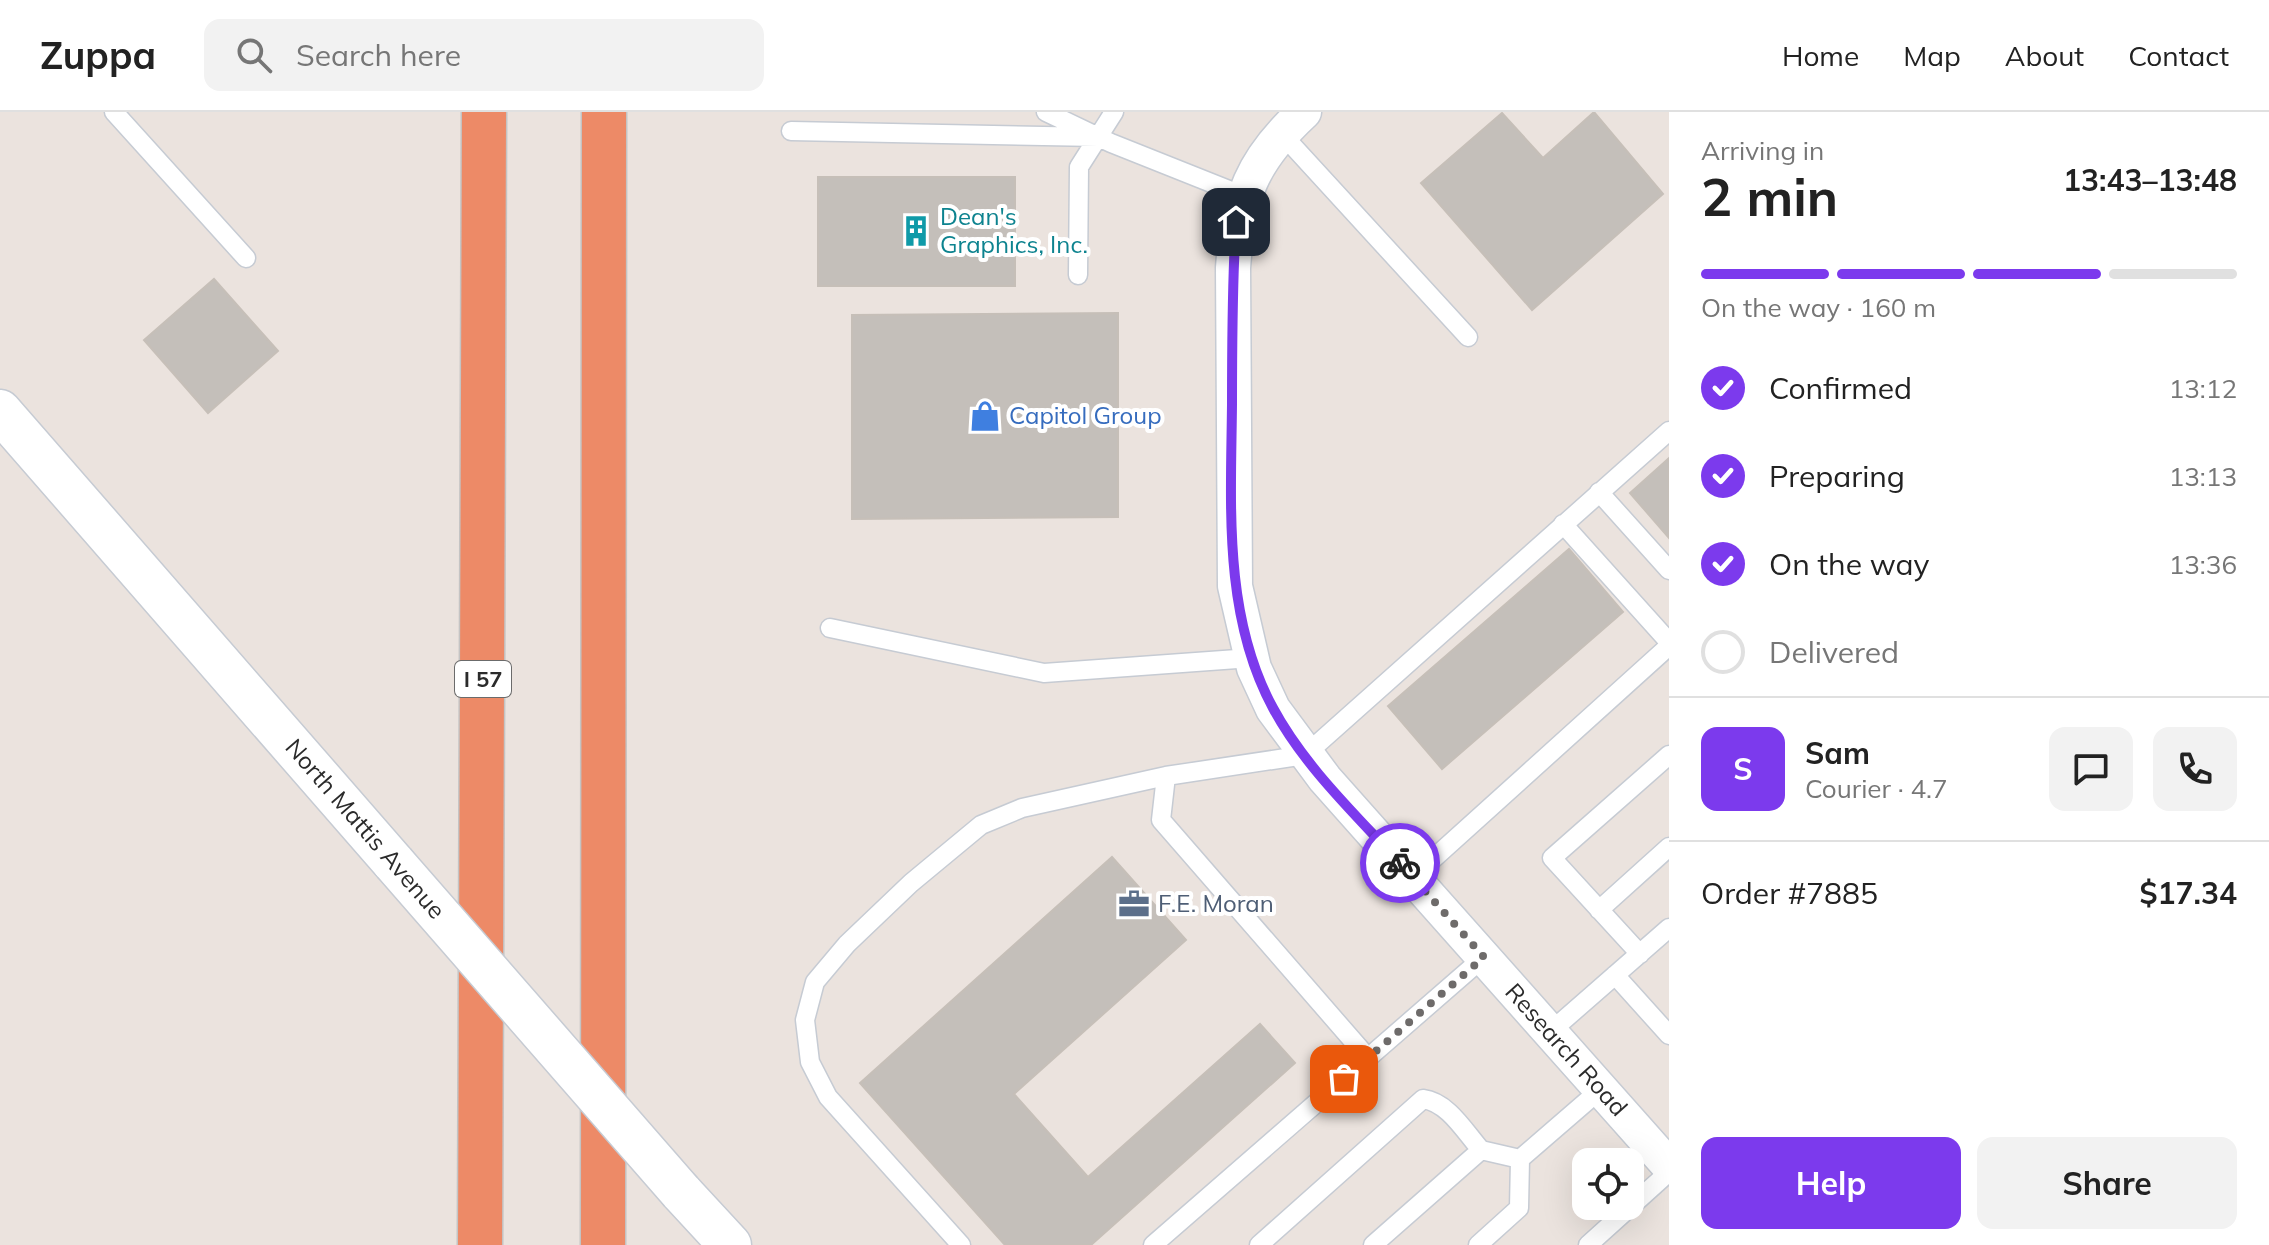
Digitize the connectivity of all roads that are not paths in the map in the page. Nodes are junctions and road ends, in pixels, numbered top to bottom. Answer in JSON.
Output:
{"nodes":[{"id":1,"x":114,"y":112,"type":"edge"},
{"id":2,"x":484,"y":112,"type":"edge"},
{"id":3,"x":604,"y":112,"type":"edge"},
{"id":4,"x":1046,"y":112,"type":"edge"},
{"id":5,"x":1114,"y":112,"type":"edge"},
{"id":6,"x":1293,"y":122,"type":"edge"},
{"id":7,"x":791,"y":131,"type":"dead end"},
{"id":8,"x":1098,"y":137,"type":"junction"},
{"id":9,"x":1244,"y":196,"type":"junction"},
{"id":10,"x":246,"y":258,"type":"dead end"},
{"id":11,"x":1078,"y":275,"type":"dead end"},
{"id":12,"x":1468,"y":337,"type":"dead end"},
{"id":13,"x":0,"y":411,"type":"edge"},
{"id":14,"x":1669,"y":431,"type":"edge"},
{"id":15,"x":1599,"y":492,"type":"junction"},
{"id":16,"x":1563,"y":524,"type":"junction"},
{"id":17,"x":1669,"y":570,"type":"edge"},
{"id":18,"x":830,"y":628,"type":"dead end"},
{"id":19,"x":1669,"y":644,"type":"edge"},
{"id":20,"x":1251,"y":658,"type":"junction"},
{"id":21,"x":1305,"y":755,"type":"junction"},
{"id":22,"x":1669,"y":755,"type":"edge"},
{"id":23,"x":1166,"y":776,"type":"junction"},
{"id":24,"x":1669,"y":847,"type":"edge"},
{"id":25,"x":1413,"y":877,"type":"junction"},
{"id":26,"x":1599,"y":910,"type":"junction"},
{"id":27,"x":1669,"y":928,"type":"edge"},
{"id":28,"x":1640,"y":954,"type":"junction"},
{"id":29,"x":1484,"y":957,"type":"junction"},
{"id":30,"x":1615,"y":975,"type":"junction"},
{"id":31,"x":1550,"y":1032,"type":"junction"},
{"id":32,"x":1669,"y":1035,"type":"edge"},
{"id":33,"x":1368,"y":1058,"type":"junction"},
{"id":34,"x":1601,"y":1089,"type":"junction"},
{"id":35,"x":1481,"y":1150,"type":"junction"},
{"id":36,"x":1520,"y":1159,"type":"junction"},
{"id":37,"x":1669,"y":1166,"type":"edge"},
{"id":38,"x":1669,"y":1172,"type":"edge"},
{"id":39,"x":480,"y":1245,"type":"edge"},
{"id":40,"x":603,"y":1245,"type":"edge"},
{"id":41,"x":730,"y":1245,"type":"edge"},
{"id":42,"x":961,"y":1245,"type":"edge"},
{"id":43,"x":1153,"y":1245,"type":"edge"},
{"id":44,"x":1259,"y":1245,"type":"edge"},
{"id":45,"x":1373,"y":1245,"type":"edge"},
{"id":46,"x":1478,"y":1245,"type":"edge"},
{"id":47,"x":1588,"y":1245,"type":"edge"}],
"edges":[{"from":1,"to":10,"type":"lane"},
{"from":2,"to":39,"type":"highway","number":"I 57"},
{"from":3,"to":40,"type":"highway"},
{"from":4,"to":8,"type":"lane"},
{"from":5,"to":8,"type":"lane"},
{"from":6,"to":9,"type":"street","name":"Research Road"},
{"from":6,"to":12,"type":"lane"},
{"from":7,"to":8,"type":"lane"},
{"from":8,"to":9,"type":"lane"},
{"from":8,"to":11,"type":"lane"},
{"from":9,"to":20,"type":"street","name":"Research Road"},
{"from":13,"to":41,"type":"street","name":"North Mattis Avenue","bridge":true},
{"from":14,"to":15,"type":"lane"},
{"from":15,"to":16,"type":"lane"},
{"from":15,"to":17,"type":"lane"},
{"from":16,"to":19,"type":"lane"},
{"from":16,"to":21,"type":"lane"},
{"from":18,"to":20,"type":"lane"},
{"from":19,"to":25,"type":"lane"},
{"from":20,"to":21,"type":"street","name":"Research Road"},
{"from":21,"to":23,"type":"lane"},
{"from":21,"to":25,"type":"street","name":"Research Road"},
{"from":22,"to":26,"type":"lane"},
{"from":23,"to":33,"type":"lane"},
{"from":23,"to":42,"type":"lane"},
{"from":24,"to":26,"type":"lane"},
{"from":25,"to":29,"type":"street","name":"Research Road"},
{"from":26,"to":28,"type":"lane"},
{"from":27,"to":28,"type":"lane"},
{"from":28,"to":30,"type":"lane"},
{"from":29,"to":31,"type":"street","name":"Research Road"},
{"from":29,"to":33,"type":"lane"},
{"from":30,"to":31,"type":"lane"},
{"from":30,"to":32,"type":"lane"},
{"from":31,"to":34,"type":"street","name":"Research Road"},
{"from":33,"to":43,"type":"lane"},
{"from":34,"to":36,"type":"lane"},
{"from":34,"to":37,"type":"street","name":"Research Road"},
{"from":35,"to":36,"type":"lane"},
{"from":35,"to":44,"type":"lane"},
{"from":35,"to":45,"type":"lane"},
{"from":36,"to":46,"type":"lane"},
{"from":38,"to":47,"type":"lane"}]}
